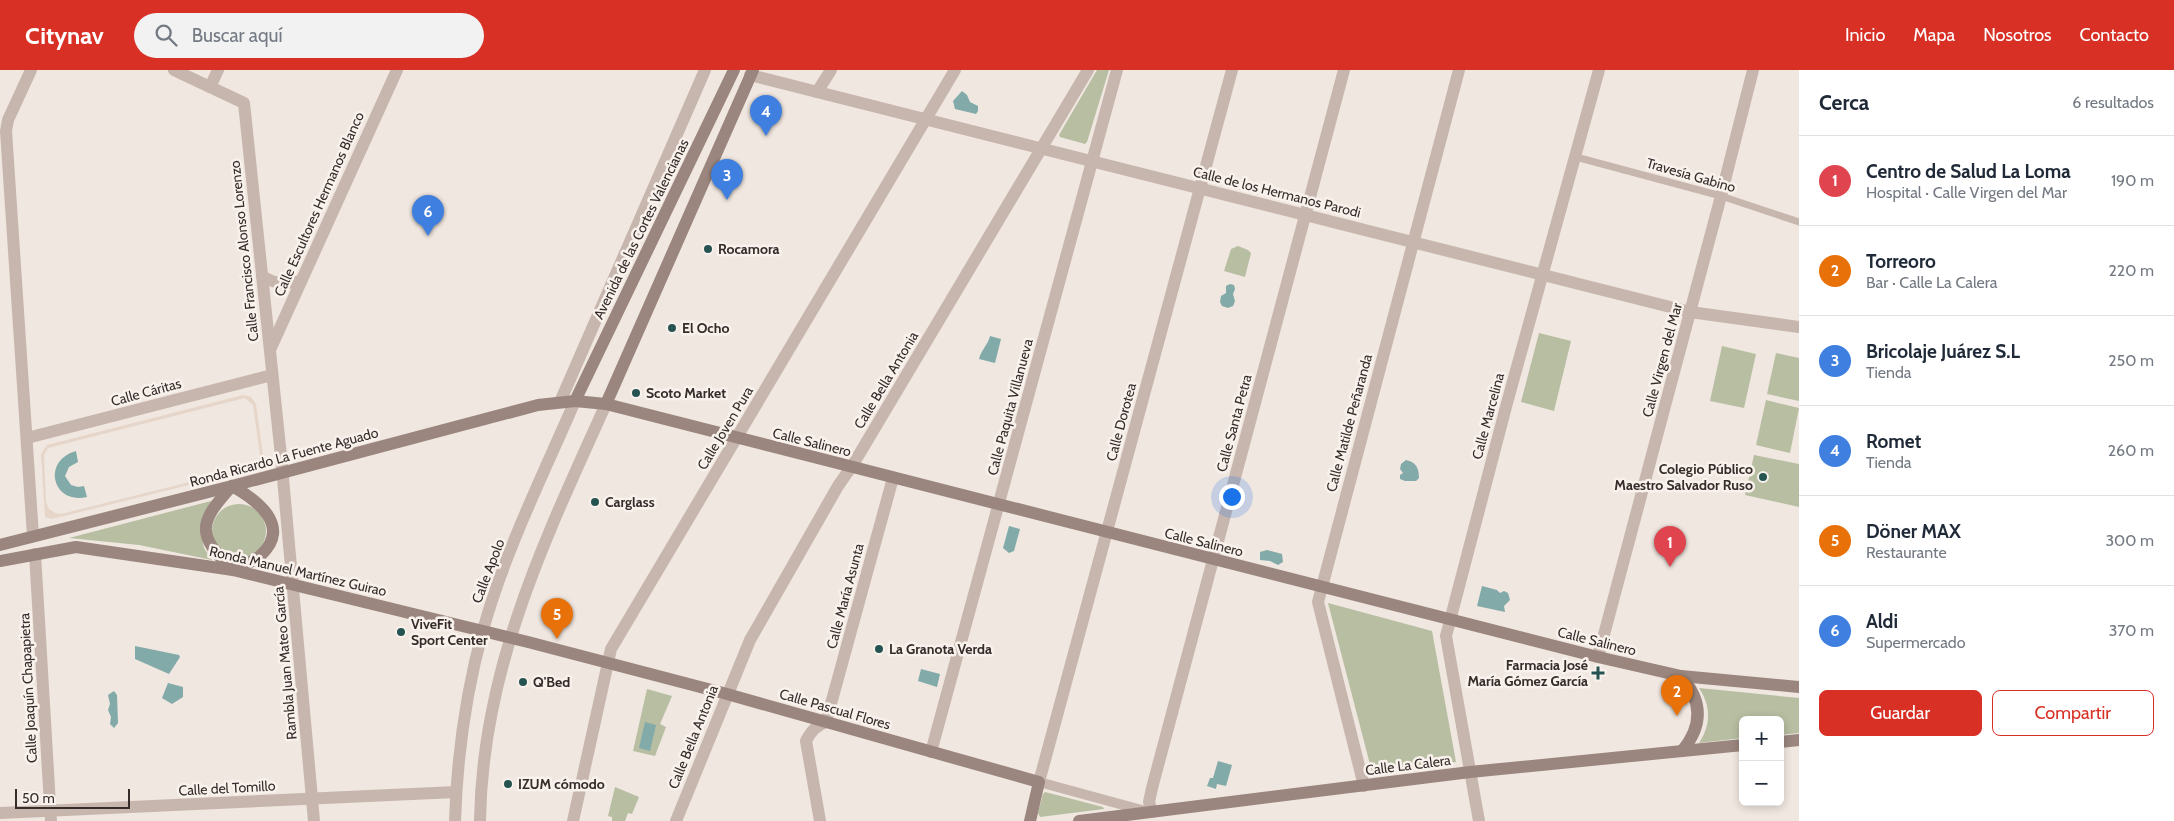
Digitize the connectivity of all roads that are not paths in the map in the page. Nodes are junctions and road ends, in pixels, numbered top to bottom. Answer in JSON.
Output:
{"nodes":[{"id":1,"x":31,"y":70,"type":"edge"},
{"id":2,"x":174,"y":70,"type":"edge"},
{"id":3,"x":218,"y":70,"type":"edge"},
{"id":4,"x":397,"y":70,"type":"edge"},
{"id":5,"x":705,"y":70,"type":"edge"},
{"id":6,"x":734,"y":70,"type":"edge"},
{"id":7,"x":831,"y":70,"type":"edge"},
{"id":8,"x":956,"y":70,"type":"edge"},
{"id":9,"x":1088,"y":70,"type":"edge"},
{"id":10,"x":1117,"y":70,"type":"edge"},
{"id":11,"x":1232,"y":70,"type":"edge"},
{"id":12,"x":1344,"y":70,"type":"edge"},
{"id":13,"x":1459,"y":70,"type":"edge"},
{"id":14,"x":1599,"y":70,"type":"edge"},
{"id":15,"x":1753,"y":70,"type":"edge"},
{"id":16,"x":752,"y":73,"type":"edge"},
{"id":17,"x":210,"y":87,"type":"junction"},
{"id":18,"x":817,"y":92,"type":"junction"},
{"id":19,"x":926,"y":119,"type":"junction"},
{"id":20,"x":1041,"y":148,"type":"junction"},
{"id":21,"x":1576,"y":157,"type":"junction"},
{"id":22,"x":1092,"y":161,"type":"junction"},
{"id":23,"x":1200,"y":188,"type":"junction"},
{"id":24,"x":1721,"y":196,"type":"junction"},
{"id":25,"x":1305,"y":214,"type":"junction"},
{"id":26,"x":1799,"y":222,"type":"edge"},
{"id":27,"x":1413,"y":242,"type":"junction"},
{"id":28,"x":1543,"y":274,"type":"junction"},
{"id":29,"x":262,"y":276,"type":"junction"},
{"id":30,"x":301,"y":281,"type":"junction"},
{"id":31,"x":1690,"y":312,"type":"junction"},
{"id":32,"x":1799,"y":327,"type":"edge"},
{"id":33,"x":270,"y":351,"type":"junction"},
{"id":34,"x":272,"y":375,"type":"junction"},
{"id":35,"x":575,"y":401,"type":"junction"},
{"id":36,"x":560,"y":402,"type":"junction"},
{"id":37,"x":606,"y":404,"type":"junction"},
{"id":38,"x":27,"y":438,"type":"junction"},
{"id":39,"x":736,"y":438,"type":"junction"},
{"id":40,"x":851,"y":468,"type":"junction"},
{"id":41,"x":282,"y":473,"type":"junction"},
{"id":42,"x":894,"y":478,"type":"junction"},
{"id":43,"x":232,"y":486,"type":"junction"},
{"id":44,"x":998,"y":505,"type":"junction"},
{"id":45,"x":1107,"y":532,"type":"junction"},
{"id":46,"x":34,"y":536,"type":"junction"},
{"id":47,"x":0,"y":544,"type":"edge"},
{"id":48,"x":35,"y":554,"type":"junction"},
{"id":49,"x":1213,"y":560,"type":"junction"},
{"id":50,"x":0,"y":561,"type":"edge"},
{"id":51,"x":233,"y":570,"type":"junction"},
{"id":52,"x":293,"y":583,"type":"junction"},
{"id":53,"x":1321,"y":587,"type":"junction"},
{"id":54,"x":1450,"y":620,"type":"junction"},
{"id":55,"x":483,"y":630,"type":"junction"},
{"id":56,"x":510,"y":637,"type":"junction"},
{"id":57,"x":1598,"y":657,"type":"junction"},
{"id":58,"x":608,"y":662,"type":"junction"},
{"id":59,"x":1681,"y":676,"type":"junction"},
{"id":60,"x":1799,"y":687,"type":"edge"},
{"id":61,"x":727,"y":694,"type":"junction"},
{"id":62,"x":826,"y":722,"type":"junction"},
{"id":63,"x":1799,"y":740,"type":"edge"},
{"id":64,"x":1784,"y":742,"type":"edge"},
{"id":65,"x":1739,"y":745,"type":"edge"},
{"id":66,"x":1682,"y":751,"type":"junction"},
{"id":67,"x":931,"y":752,"type":"junction"},
{"id":68,"x":1470,"y":772,"type":"junction"},
{"id":69,"x":1039,"y":782,"type":"junction"},
{"id":70,"x":1364,"y":786,"type":"junction"},
{"id":71,"x":456,"y":792,"type":"junction"},
{"id":72,"x":312,"y":799,"type":"junction"},
{"id":73,"x":1152,"y":812,"type":"junction"},
{"id":74,"x":0,"y":813,"type":"edge"},
{"id":75,"x":50,"y":816,"type":"edge"},
{"id":76,"x":314,"y":821,"type":"edge"},
{"id":77,"x":455,"y":821,"type":"edge"},
{"id":78,"x":480,"y":821,"type":"edge"},
{"id":79,"x":573,"y":821,"type":"edge"},
{"id":80,"x":676,"y":821,"type":"edge"},
{"id":81,"x":820,"y":821,"type":"edge"},
{"id":82,"x":1030,"y":821,"type":"edge"},
{"id":83,"x":1079,"y":821,"type":"edge"},
{"id":84,"x":1479,"y":821,"type":"edge"}],
"edges":[{"from":1,"to":38,"type":"street"},
{"from":2,"to":17,"type":"street","name":"Calle Francisco Alonso Lorenzo"},
{"from":3,"to":17,"type":"street"},
{"from":4,"to":30,"type":"street","name":"Calle Escultores Hermanos Blanco"},
{"from":5,"to":36,"type":"street","name":"Avenida de las Cortes Valencianas"},
{"from":6,"to":35,"type":"main road","name":"Avenida de las Cortes Valencianas"},
{"from":7,"to":18,"type":"street"},
{"from":8,"to":19,"type":"street","name":"Calle Joven Pura"},
{"from":9,"to":20,"type":"street","name":"Calle Bella Antonia"},
{"from":10,"to":22,"type":"street","name":"Calle Paquita Villanueva"},
{"from":11,"to":23,"type":"street","name":"Calle Dorotea"},
{"from":12,"to":25,"type":"street","name":"Calle Santa Petra"},
{"from":13,"to":27,"type":"street","name":"Calle Matilde Peñaranda"},
{"from":14,"to":21,"type":"street","name":"Calle Marcelina"},
{"from":15,"to":24,"type":"street","name":"Calle Virgen del Mar"},
{"from":16,"to":18,"type":"street","name":"Calle de los Hermanos Parodi"},
{"from":16,"to":37,"type":"main road"},
{"from":17,"to":29,"type":"street","name":"Calle Francisco Alonso Lorenzo"},
{"from":18,"to":19,"type":"street","name":"Calle de los Hermanos Parodi"},
{"from":19,"to":20,"type":"street","name":"Calle de los Hermanos Parodi"},
{"from":19,"to":39,"type":"street","name":"Calle Joven Pura"},
{"from":20,"to":22,"type":"street","name":"Calle de los Hermanos Parodi"},
{"from":20,"to":40,"type":"street","name":"Calle Bella Antonia"},
{"from":21,"to":24,"type":"lane","name":"Travesía Gabino"},
{"from":21,"to":28,"type":"street","name":"Calle Marcelina"},
{"from":22,"to":23,"type":"street","name":"Calle de los Hermanos Parodi"},
{"from":22,"to":44,"type":"street","name":"Calle Paquita Villanueva"},
{"from":23,"to":25,"type":"street","name":"Calle de los Hermanos Parodi"},
{"from":23,"to":45,"type":"street","name":"Calle Dorotea"},
{"from":24,"to":26,"type":"lane","name":"Travesía Gabino"},
{"from":24,"to":31,"type":"street","name":"Calle Virgen del Mar"},
{"from":25,"to":27,"type":"street","name":"Calle de los Hermanos Parodi"},
{"from":25,"to":49,"type":"street","name":"Calle Santa Petra"},
{"from":27,"to":28,"type":"street","name":"Calle de los Hermanos Parodi"},
{"from":27,"to":53,"type":"street","name":"Calle Matilde Peñaranda"},
{"from":28,"to":31,"type":"street","name":"Calle de los Hermanos Parodi"},
{"from":28,"to":54,"type":"street","name":"Calle Marcelina"},
{"from":29,"to":30,"type":"street"},
{"from":29,"to":33,"type":"street","name":"Calle Francisco Alonso Lorenzo"},
{"from":30,"to":33,"type":"street","name":"Calle Escultores Hermanos Blanco"},
{"from":31,"to":32,"type":"street","name":"Calle de los Hermanos Parodi"},
{"from":31,"to":57,"type":"street","name":"Calle Virgen del Mar"},
{"from":33,"to":34,"type":"street","name":"Calle Francisco Alonso Lorenzo"},
{"from":34,"to":38,"type":"street","name":"Calle Cáritas"},
{"from":34,"to":41,"type":"street","name":"Calle Francisco Alonso Lorenzo"},
{"from":35,"to":36,"type":"main road","name":"Ronda Ricardo La Fuente Aguado"},
{"from":35,"to":37,"type":"main road","name":"Ronda Ricardo La Fuente Aguado"},
{"from":35,"to":55,"type":"street","name":"Calle Apolo"},
{"from":36,"to":41,"type":"main road","name":"Ronda Ricardo La Fuente Aguado"},
{"from":37,"to":39,"type":"main road","name":"Calle Salinero"},
{"from":37,"to":56,"type":"street"},
{"from":38,"to":46,"type":"street"},
{"from":39,"to":40,"type":"main road","name":"Calle Salinero"},
{"from":39,"to":58,"type":"street","name":"Calle Joven Pura"},
{"from":40,"to":42,"type":"main road","name":"Calle Salinero"},
{"from":40,"to":61,"type":"street","name":"Calle Bella Antonia"},
{"from":41,"to":43,"type":"main road","name":"Ronda Ricardo La Fuente Aguado"},
{"from":41,"to":52,"type":"street","name":"Rambla Juan Mateo García"},
{"from":42,"to":44,"type":"main road","name":"Calle Salinero"},
{"from":42,"to":62,"type":"street","name":"Calle María Asunta"},
{"from":43,"to":46,"type":"main road","name":"Ronda Ricardo La Fuente Aguado"},
{"from":43,"to":51,"type":"main road"},
{"from":43,"to":51,"type":"main road"},
{"from":44,"to":45,"type":"main road","name":"Calle Salinero"},
{"from":44,"to":67,"type":"street","name":"Calle Paquita Villanueva"},
{"from":45,"to":49,"type":"main road","name":"Calle Salinero"},
{"from":45,"to":69,"type":"street","name":"Calle Dorotea"},
{"from":46,"to":47,"type":"main road","name":"Ronda Ricardo La Fuente Aguado"},
{"from":48,"to":50,"type":"main road"},
{"from":48,"to":51,"type":"main road","name":"Ronda Manuel Martínez Guirao"},
{"from":48,"to":75,"type":"street","name":"Calle Joaquín Chapapietra"},
{"from":49,"to":53,"type":"main road","name":"Calle Salinero"},
{"from":49,"to":73,"type":"street","name":"Calle Santa Petra"},
{"from":51,"to":52,"type":"main road","name":"Ronda Manuel Martínez Guirao"},
{"from":52,"to":55,"type":"main road","name":"Ronda Manuel Martínez Guirao"},
{"from":52,"to":72,"type":"street","name":"Rambla Juan Mateo García"},
{"from":53,"to":54,"type":"main road","name":"Calle Salinero"},
{"from":53,"to":70,"type":"street","name":"Calle Matilde Peñaranda"},
{"from":54,"to":57,"type":"main road","name":"Calle Salinero"},
{"from":54,"to":68,"type":"street","name":"Calle Marcelina"},
{"from":55,"to":56,"type":"main road","name":"Ronda Manuel Martínez Guirao"},
{"from":55,"to":71,"type":"street","name":"Calle Apolo"},
{"from":56,"to":58,"type":"main road","name":"Calle Pascual Flores"},
{"from":56,"to":78,"type":"street"},
{"from":57,"to":59,"type":"main road","name":"Calle Salinero"},
{"from":58,"to":61,"type":"main road","name":"Calle Pascual Flores"},
{"from":58,"to":79,"type":"street","name":"Calle Joven Pura"},
{"from":59,"to":60,"type":"main road","name":"Calle Salinero"},
{"from":59,"to":66,"type":"main road"},
{"from":61,"to":62,"type":"main road","name":"Calle Pascual Flores"},
{"from":61,"to":80,"type":"street","name":"Calle Bella Antonia"},
{"from":62,"to":67,"type":"main road","name":"Calle Pascual Flores"},
{"from":62,"to":81,"type":"street"},
{"from":63,"to":64,"type":"main road"},
{"from":65,"to":66,"type":"main road","name":"Calle La Calera"},
{"from":66,"to":68,"type":"main road","name":"Calle La Calera"},
{"from":67,"to":69,"type":"main road","name":"Calle Pascual Flores"},
{"from":68,"to":70,"type":"main road","name":"Calle La Calera"},
{"from":68,"to":84,"type":"street","name":"Calle Marcelina"},
{"from":69,"to":73,"type":"street","name":"Calle Pascual Flores"},
{"from":69,"to":82,"type":"main road"},
{"from":70,"to":73,"type":"main road","name":"Calle La Calera"},
{"from":71,"to":72,"type":"street","name":"Calle del Tomillo"},
{"from":71,"to":77,"type":"street","name":"Calle Apolo"},
{"from":72,"to":75,"type":"street","name":"Calle del Tomillo"},
{"from":72,"to":76,"type":"street","name":"Rambla Juan Mateo García"},
{"from":73,"to":83,"type":"main road","name":"Calle La Calera"},
{"from":74,"to":75,"type":"street","name":"Calle del Tomillo"}]}
